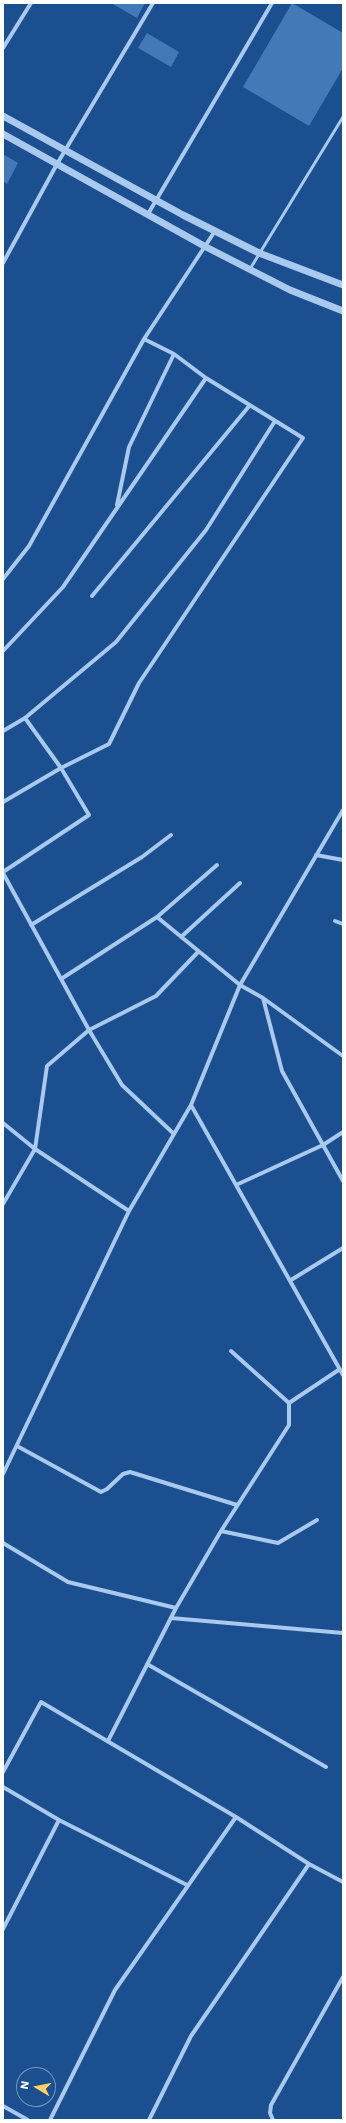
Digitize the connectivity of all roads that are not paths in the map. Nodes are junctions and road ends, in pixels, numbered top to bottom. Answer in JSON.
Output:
{"nodes":[{"id":1,"x":31,"y":3,"type":"edge"},
{"id":2,"x":152,"y":3,"type":"edge"},
{"id":3,"x":272,"y":3,"type":"edge"},
{"id":4,"x":3,"y":48,"type":"edge"},
{"id":5,"x":3,"y":116,"type":"edge"},
{"id":6,"x":343,"y":117,"type":"edge"},
{"id":7,"x":3,"y":134,"type":"edge"},
{"id":8,"x":66,"y":150,"type":"junction"},
{"id":9,"x":57,"y":164,"type":"junction"},
{"id":10,"x":156,"y":200,"type":"junction"},
{"id":11,"x":148,"y":214,"type":"junction"},
{"id":12,"x":215,"y":231,"type":"junction"},
{"id":13,"x":206,"y":247,"type":"junction"},
{"id":14,"x":259,"y":253,"type":"junction"},
{"id":15,"x":3,"y":262,"type":"edge"},
{"id":16,"x":250,"y":269,"type":"junction"},
{"id":17,"x":343,"y":286,"type":"edge"},
{"id":18,"x":343,"y":311,"type":"edge"},
{"id":19,"x":144,"y":339,"type":"junction"},
{"id":20,"x":174,"y":354,"type":"junction"},
{"id":21,"x":206,"y":378,"type":"junction"},
{"id":22,"x":250,"y":405,"type":"junction"},
{"id":23,"x":275,"y":421,"type":"junction"},
{"id":24,"x":117,"y":508,"type":"junction"},
{"id":25,"x":3,"y":579,"type":"edge"},
{"id":26,"x":92,"y":596,"type":"dead end"},
{"id":27,"x":3,"y":651,"type":"edge"},
{"id":28,"x":26,"y":718,"type":"junction"},
{"id":29,"x":3,"y":731,"type":"edge"},
{"id":30,"x":61,"y":768,"type":"junction"},
{"id":31,"x":3,"y":802,"type":"edge"},
{"id":32,"x":343,"y":810,"type":"edge"},
{"id":33,"x":171,"y":835,"type":"dead end"},
{"id":34,"x":316,"y":856,"type":"junction"},
{"id":35,"x":343,"y":860,"type":"edge"},
{"id":36,"x":217,"y":865,"type":"dead end"},
{"id":37,"x":3,"y":873,"type":"edge"},
{"id":38,"x":240,"y":883,"type":"dead end"},
{"id":39,"x":157,"y":917,"type":"junction"},
{"id":40,"x":335,"y":922,"type":"dead end"},
{"id":41,"x":343,"y":924,"type":"edge"},
{"id":42,"x":31,"y":925,"type":"junction"},
{"id":43,"x":181,"y":936,"type":"junction"},
{"id":44,"x":198,"y":952,"type":"junction"},
{"id":45,"x":61,"y":979,"type":"junction"},
{"id":46,"x":240,"y":985,"type":"junction"},
{"id":47,"x":264,"y":998,"type":"junction"},
{"id":48,"x":89,"y":1030,"type":"junction"},
{"id":49,"x":343,"y":1056,"type":"edge"},
{"id":50,"x":191,"y":1105,"type":"junction"},
{"id":51,"x":3,"y":1123,"type":"edge"},
{"id":52,"x":343,"y":1132,"type":"edge"},
{"id":53,"x":174,"y":1134,"type":"junction"},
{"id":54,"x":323,"y":1145,"type":"junction"},
{"id":55,"x":35,"y":1149,"type":"junction"},
{"id":56,"x":343,"y":1181,"type":"edge"},
{"id":57,"x":236,"y":1185,"type":"junction"},
{"id":58,"x":3,"y":1204,"type":"edge"},
{"id":59,"x":129,"y":1211,"type":"junction"},
{"id":60,"x":343,"y":1248,"type":"edge"},
{"id":61,"x":291,"y":1280,"type":"junction"},
{"id":62,"x":231,"y":1352,"type":"dead end"},
{"id":63,"x":340,"y":1369,"type":"junction"},
{"id":64,"x":343,"y":1375,"type":"edge"},
{"id":65,"x":288,"y":1403,"type":"junction"},
{"id":66,"x":16,"y":1446,"type":"junction"},
{"id":67,"x":3,"y":1474,"type":"edge"},
{"id":68,"x":237,"y":1505,"type":"junction"},
{"id":69,"x":317,"y":1520,"type":"dead end"},
{"id":70,"x":221,"y":1530,"type":"junction"},
{"id":71,"x":3,"y":1543,"type":"edge"},
{"id":72,"x":176,"y":1608,"type":"junction"},
{"id":73,"x":171,"y":1618,"type":"junction"},
{"id":74,"x":343,"y":1632,"type":"edge"},
{"id":75,"x":147,"y":1664,"type":"junction"},
{"id":76,"x":108,"y":1741,"type":"junction"},
{"id":77,"x":326,"y":1767,"type":"dead end"},
{"id":78,"x":3,"y":1772,"type":"edge"},
{"id":79,"x":3,"y":1787,"type":"edge"},
{"id":80,"x":236,"y":1816,"type":"junction"},
{"id":81,"x":59,"y":1820,"type":"junction"},
{"id":82,"x":309,"y":1864,"type":"junction"},
{"id":83,"x":343,"y":1882,"type":"edge"},
{"id":84,"x":187,"y":1885,"type":"junction"},
{"id":85,"x":3,"y":1929,"type":"edge"},
{"id":86,"x":343,"y":1977,"type":"edge"},
{"id":87,"x":3,"y":2106,"type":"edge"},
{"id":88,"x":28,"y":2120,"type":"edge"},
{"id":89,"x":50,"y":2120,"type":"edge"},
{"id":90,"x":149,"y":2120,"type":"edge"},
{"id":91,"x":272,"y":2120,"type":"edge"}],
"edges":[{"from":1,"to":4,"type":"street"},
{"from":2,"to":8,"type":"street"},
{"from":3,"to":10,"type":"street"},
{"from":5,"to":8,"type":"street"},
{"from":6,"to":14,"type":"lane"},
{"from":7,"to":9,"type":"street"},
{"from":8,"to":9,"type":"street"},
{"from":8,"to":10,"type":"street"},
{"from":9,"to":11,"type":"street"},
{"from":9,"to":15,"type":"street"},
{"from":10,"to":11,"type":"street"},
{"from":10,"to":12,"type":"street"},
{"from":11,"to":13,"type":"street"},
{"from":12,"to":13,"type":"street"},
{"from":12,"to":14,"type":"street"},
{"from":13,"to":16,"type":"street"},
{"from":13,"to":19,"type":"street"},
{"from":14,"to":16,"type":"lane"},
{"from":14,"to":17,"type":"street"},
{"from":16,"to":18,"type":"street"},
{"from":19,"to":20,"type":"street"},
{"from":19,"to":25,"type":"street"},
{"from":20,"to":21,"type":"street"},
{"from":20,"to":24,"type":"street"},
{"from":21,"to":22,"type":"street"},
{"from":21,"to":24,"type":"street"},
{"from":22,"to":23,"type":"street"},
{"from":22,"to":26,"type":"street"},
{"from":23,"to":28,"type":"street"},
{"from":23,"to":30,"type":"street"},
{"from":24,"to":27,"type":"street"},
{"from":28,"to":29,"type":"street"},
{"from":28,"to":30,"type":"street"},
{"from":30,"to":31,"type":"street"},
{"from":30,"to":37,"type":"street"},
{"from":32,"to":34,"type":"street"},
{"from":33,"to":42,"type":"street"},
{"from":34,"to":35,"type":"street"},
{"from":34,"to":46,"type":"street"},
{"from":36,"to":39,"type":"street"},
{"from":37,"to":42,"type":"street"},
{"from":38,"to":43,"type":"street"},
{"from":39,"to":43,"type":"street"},
{"from":39,"to":45,"type":"street"},
{"from":40,"to":41,"type":"street"},
{"from":42,"to":45,"type":"street"},
{"from":43,"to":44,"type":"street"},
{"from":44,"to":46,"type":"street"},
{"from":44,"to":48,"type":"street"},
{"from":45,"to":48,"type":"street"},
{"from":46,"to":47,"type":"street"},
{"from":46,"to":50,"type":"street"},
{"from":47,"to":49,"type":"street"},
{"from":47,"to":54,"type":"street"},
{"from":48,"to":53,"type":"street"},
{"from":48,"to":55,"type":"street"},
{"from":50,"to":53,"type":"street"},
{"from":50,"to":57,"type":"street"},
{"from":51,"to":55,"type":"street"},
{"from":52,"to":54,"type":"street"},
{"from":53,"to":59,"type":"street"},
{"from":54,"to":56,"type":"street"},
{"from":54,"to":57,"type":"street"},
{"from":55,"to":58,"type":"street"},
{"from":55,"to":59,"type":"street"},
{"from":57,"to":61,"type":"street"},
{"from":59,"to":66,"type":"street"},
{"from":60,"to":61,"type":"street"},
{"from":61,"to":63,"type":"street"},
{"from":62,"to":65,"type":"street"},
{"from":63,"to":64,"type":"street"},
{"from":63,"to":65,"type":"street"},
{"from":65,"to":68,"type":"street"},
{"from":66,"to":67,"type":"street"},
{"from":66,"to":68,"type":"street"},
{"from":68,"to":70,"type":"street"},
{"from":69,"to":70,"type":"street"},
{"from":70,"to":72,"type":"street"},
{"from":71,"to":72,"type":"street"},
{"from":72,"to":73,"type":"street"},
{"from":73,"to":74,"type":"street"},
{"from":73,"to":75,"type":"street"},
{"from":75,"to":76,"type":"street"},
{"from":75,"to":77,"type":"street"},
{"from":76,"to":78,"type":"street"},
{"from":76,"to":80,"type":"street"},
{"from":79,"to":81,"type":"street"},
{"from":80,"to":82,"type":"street"},
{"from":80,"to":84,"type":"street"},
{"from":81,"to":84,"type":"street"},
{"from":81,"to":85,"type":"street"},
{"from":82,"to":83,"type":"street"},
{"from":82,"to":90,"type":"street"},
{"from":84,"to":89,"type":"street"},
{"from":86,"to":91,"type":"street"},
{"from":87,"to":88,"type":"street"}]}
